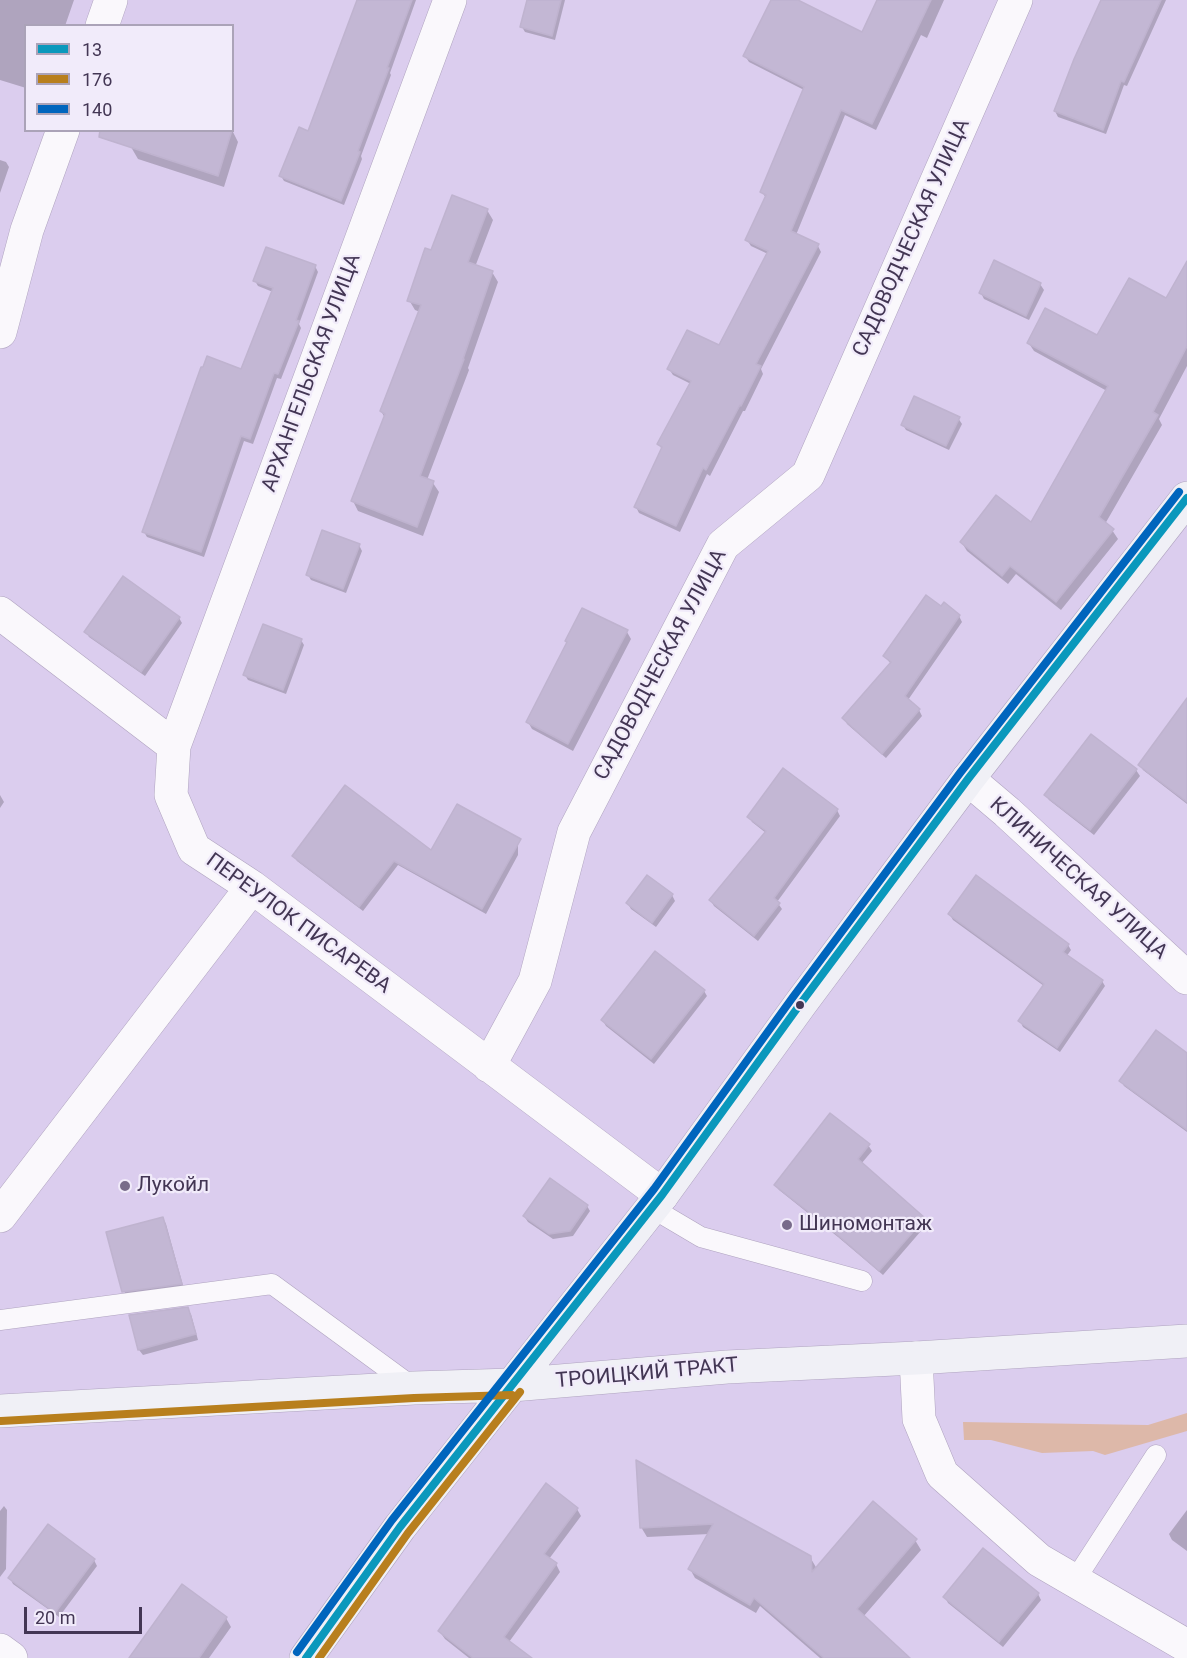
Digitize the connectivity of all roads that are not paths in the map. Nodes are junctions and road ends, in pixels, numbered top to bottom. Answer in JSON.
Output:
{"nodes":[{"id":1,"x":111,"y":0,"type":"edge"},
{"id":2,"x":450,"y":0,"type":"edge"},
{"id":3,"x":1016,"y":0,"type":"edge"},
{"id":4,"x":103,"y":24,"type":"edge"},
{"id":5,"x":62,"y":132,"type":"edge"},
{"id":6,"x":0,"y":332,"type":"edge"},
{"id":7,"x":1187,"y":498,"type":"edge"},
{"id":8,"x":0,"y":613,"type":"edge"},
{"id":9,"x":174,"y":746,"type":"junction"},
{"id":10,"x":968,"y":779,"type":"junction"},
{"id":11,"x":252,"y":887,"type":"junction"},
{"id":12,"x":1187,"y":978,"type":"edge"},
{"id":13,"x":489,"y":1066,"type":"junction"},
{"id":14,"x":657,"y":1202,"type":"junction"},
{"id":15,"x":0,"y":1216,"type":"edge"},
{"id":16,"x":862,"y":1281,"type":"dead end"},
{"id":17,"x":0,"y":1320,"type":"edge"},
{"id":18,"x":1187,"y":1341,"type":"edge"},
{"id":19,"x":916,"y":1358,"type":"junction"},
{"id":20,"x":512,"y":1385,"type":"junction"},
{"id":21,"x":414,"y":1388,"type":"junction"},
{"id":22,"x":0,"y":1412,"type":"edge"},
{"id":23,"x":1156,"y":1455,"type":"dead end"},
{"id":24,"x":1075,"y":1580,"type":"junction"},
{"id":25,"x":1187,"y":1646,"type":"edge"},
{"id":26,"x":0,"y":1650,"type":"edge"},
{"id":27,"x":11,"y":1658,"type":"edge"},
{"id":28,"x":306,"y":1658,"type":"edge"}],
"edges":[{"from":1,"to":4,"type":"street"},
{"from":2,"to":9,"type":"street","name":"АРХАНГЕЛЬСКАЯ УЛИЦА"},
{"from":3,"to":13,"type":"street","name":"САДОВОДЧЕСКАЯ УЛИЦА"},
{"from":5,"to":6,"type":"street"},
{"from":7,"to":10,"type":"main road"},
{"from":8,"to":9,"type":"street"},
{"from":9,"to":11,"type":"street","name":"ПЕРЕУЛОК ПИСАРЕВА"},
{"from":10,"to":12,"type":"street","name":"КЛИНИЧЕСКАЯ УЛИЦА"},
{"from":10,"to":14,"type":"main road"},
{"from":11,"to":13,"type":"street","name":"ПЕРЕУЛОК ПИСАРЕВА"},
{"from":11,"to":15,"type":"street"},
{"from":13,"to":14,"type":"street","name":"ПЕРЕУЛОК ПИСАРЕВА"},
{"from":14,"to":16,"type":"lane"},
{"from":14,"to":20,"type":"main road"},
{"from":17,"to":21,"type":"lane"},
{"from":18,"to":19,"type":"main road","name":"ТРОИЦКИЙ ТРАКТ"},
{"from":19,"to":20,"type":"main road","name":"ТРОИЦКИЙ ТРАКТ"},
{"from":19,"to":24,"type":"street"},
{"from":20,"to":21,"type":"main road","name":"ТРОИЦКИЙ ТРАКТ"},
{"from":20,"to":28,"type":"main road"},
{"from":21,"to":22,"type":"main road","name":"ТРОИЦКИЙ ТРАКТ"},
{"from":23,"to":24,"type":"lane"},
{"from":24,"to":25,"type":"street"},
{"from":26,"to":27,"type":"street"}]}
